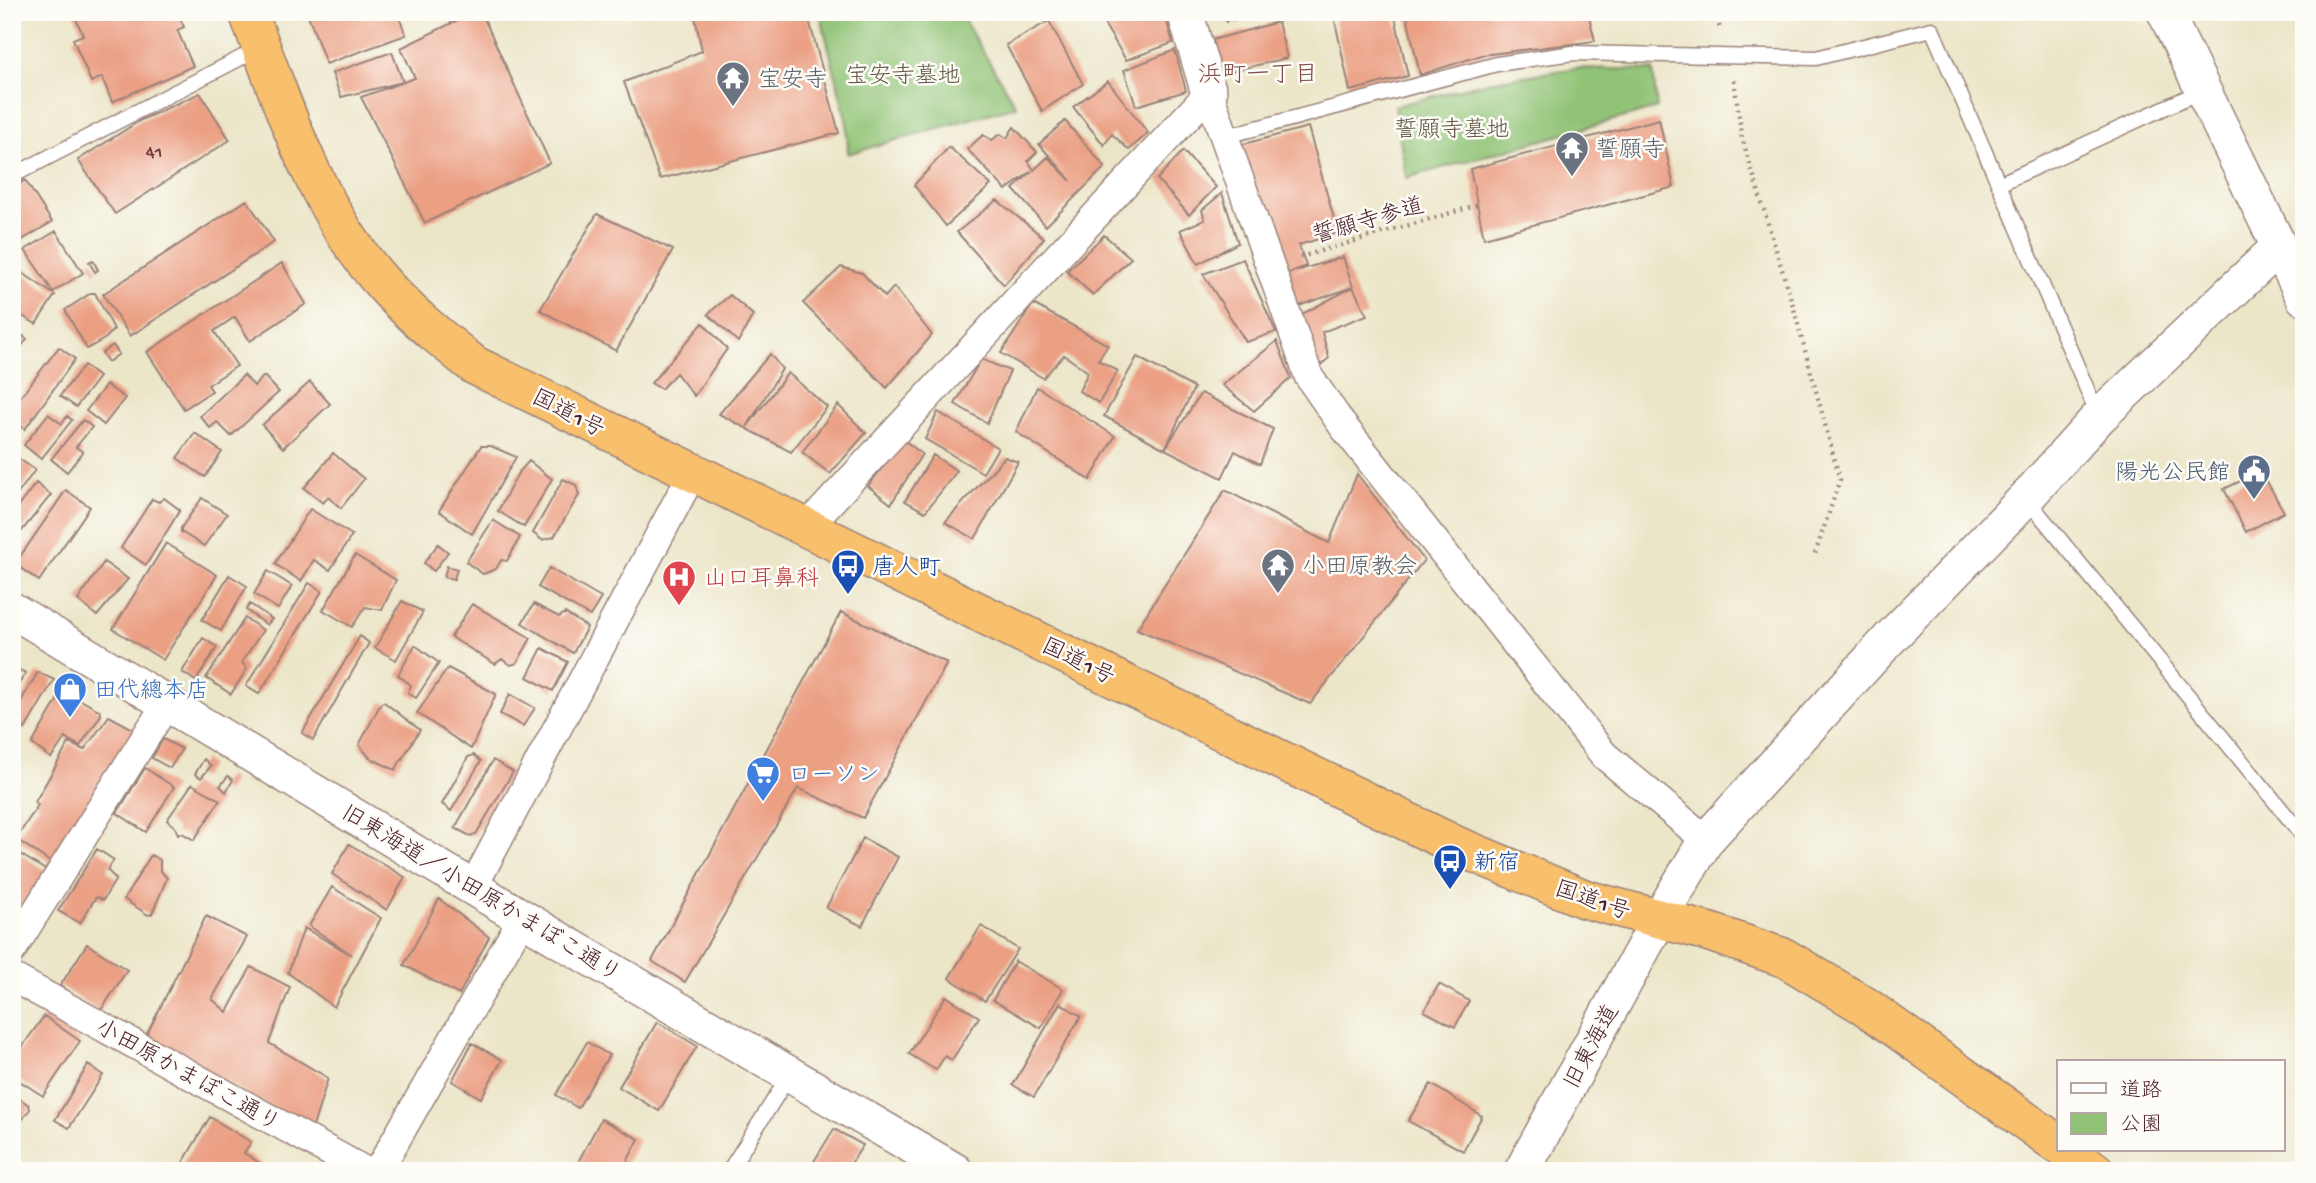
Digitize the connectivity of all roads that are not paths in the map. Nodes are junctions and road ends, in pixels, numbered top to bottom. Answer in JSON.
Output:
{"nodes":[{"id":1,"x":248,"y":12,"type":"edge"},
{"id":2,"x":1185,"y":12,"type":"edge"},
{"id":3,"x":2165,"y":12,"type":"edge"},
{"id":4,"x":261,"y":47,"type":"junction"},
{"id":5,"x":2202,"y":91,"type":"junction"},
{"id":6,"x":1209,"y":93,"type":"junction"},
{"id":7,"x":1223,"y":137,"type":"junction"},
{"id":8,"x":12,"y":176,"type":"edge"},
{"id":9,"x":1999,"y":184,"type":"junction"},
{"id":10,"x":2279,"y":247,"type":"junction"},
{"id":11,"x":2302,"y":288,"type":"edge"},
{"id":12,"x":2099,"y":417,"type":"junction"},
{"id":13,"x":692,"y":474,"type":"junction"},
{"id":14,"x":2026,"y":498,"type":"junction"},
{"id":15,"x":806,"y":528,"type":"junction"},
{"id":16,"x":12,"y":610,"type":"edge"},
{"id":17,"x":167,"y":703,"type":"junction"},
{"id":18,"x":2304,"y":837,"type":"edge"},
{"id":19,"x":1706,"y":840,"type":"junction"},
{"id":20,"x":473,"y":887,"type":"junction"},
{"id":21,"x":524,"y":916,"type":"junction"},
{"id":22,"x":1658,"y":920,"type":"junction"},
{"id":23,"x":12,"y":950,"type":"edge"},
{"id":24,"x":12,"y":977,"type":"edge"},
{"id":25,"x":789,"y":1076,"type":"junction"},
{"id":26,"x":2057,"y":1144,"type":"edge"},
{"id":27,"x":2069,"y":1152,"type":"edge"},
{"id":28,"x":365,"y":1171,"type":"edge"},
{"id":29,"x":378,"y":1171,"type":"edge"},
{"id":30,"x":729,"y":1171,"type":"edge"},
{"id":31,"x":954,"y":1171,"type":"edge"},
{"id":32,"x":1522,"y":1171,"type":"edge"},
{"id":33,"x":2095,"y":1171,"type":"edge"}],
"edges":[{"from":1,"to":4,"type":"highway","name":"国道1号"},
{"from":2,"to":6,"type":"street"},
{"from":3,"to":5,"type":"street"},
{"from":4,"to":8,"type":"lane"},
{"from":4,"to":13,"type":"highway","name":"国道1号"},
{"from":5,"to":9,"type":"lane"},
{"from":5,"to":10,"type":"street"},
{"from":6,"to":7,"type":"street"},
{"from":6,"to":15,"type":"street"},
{"from":7,"to":9,"type":"lane"},
{"from":7,"to":19,"type":"street"},
{"from":9,"to":12,"type":"lane"},
{"from":10,"to":11,"type":"street"},
{"from":10,"to":12,"type":"street","name":"旧東海道"},
{"from":12,"to":14,"type":"street","name":"旧東海道"},
{"from":13,"to":15,"type":"highway","name":"国道1号"},
{"from":13,"to":20,"type":"street"},
{"from":14,"to":18,"type":"lane"},
{"from":14,"to":19,"type":"street","name":"旧東海道"},
{"from":15,"to":22,"type":"highway","name":"国道1号"},
{"from":16,"to":17,"type":"street","name":"旧東海道／小田原かまぼこ通り"},
{"from":17,"to":20,"type":"street","name":"旧東海道／小田原かまぼこ通り"},
{"from":17,"to":23,"type":"street"},
{"from":19,"to":22,"type":"street","name":"旧東海道"},
{"from":20,"to":21,"type":"street","name":"旧東海道／小田原かまぼこ通り"},
{"from":21,"to":25,"type":"street","name":"旧東海道／小田原かまぼこ通り"},
{"from":21,"to":29,"type":"street"},
{"from":22,"to":26,"type":"highway","name":"国道1号"},
{"from":22,"to":32,"type":"street","name":"旧東海道"},
{"from":24,"to":28,"type":"street","name":"小田原かまぼこ通り"},
{"from":25,"to":30,"type":"lane"},
{"from":25,"to":31,"type":"street","name":"旧東海道／小田原かまぼこ通り"},
{"from":27,"to":33,"type":"highway"}]}
